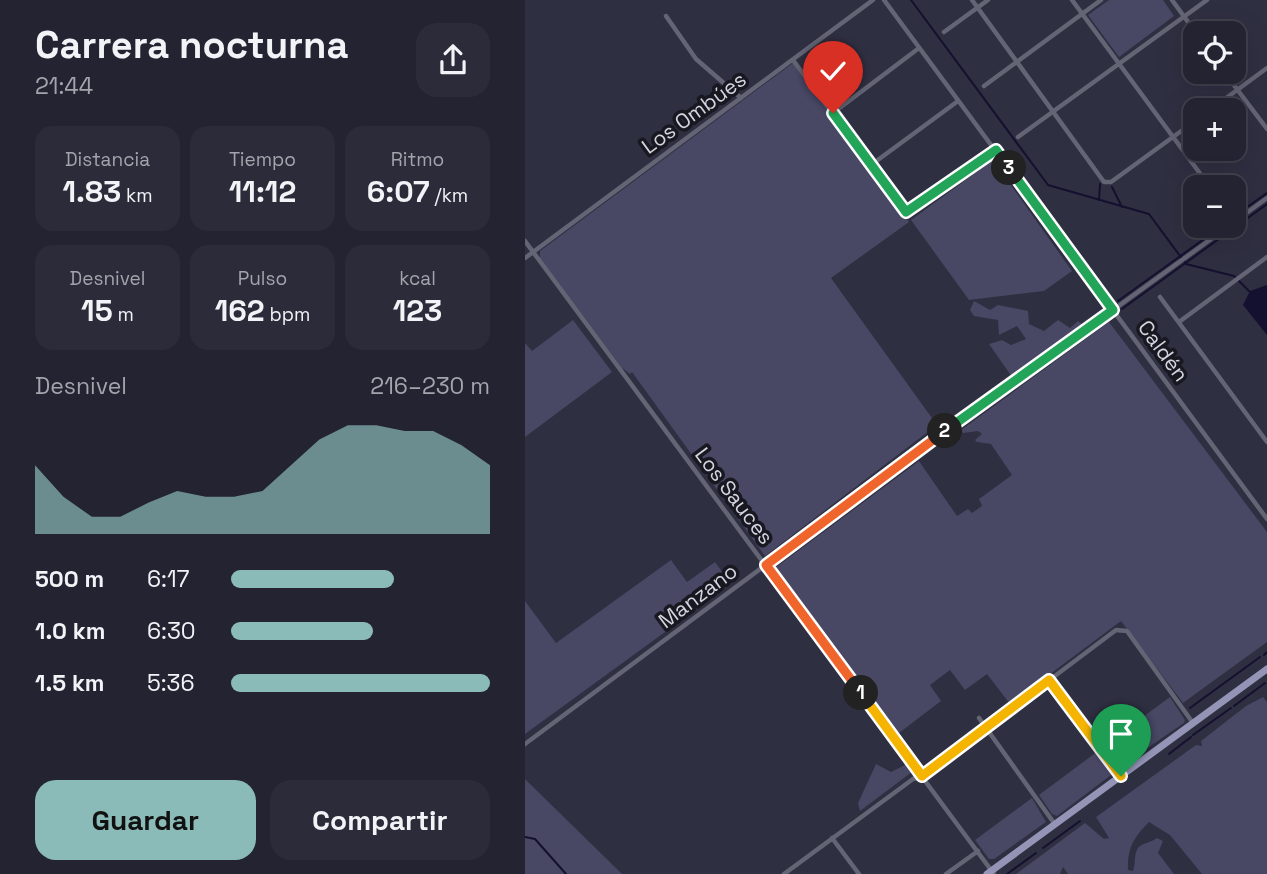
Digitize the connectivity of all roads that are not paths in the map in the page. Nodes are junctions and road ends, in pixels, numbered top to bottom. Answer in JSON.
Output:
{"nodes":[{"id":1,"x":873,"y":0,"type":"edge"},
{"id":2,"x":884,"y":0,"type":"edge"},
{"id":3,"x":972,"y":0,"type":"edge"},
{"id":4,"x":988,"y":0,"type":"edge"},
{"id":5,"x":1072,"y":0,"type":"edge"},
{"id":6,"x":1101,"y":0,"type":"edge"},
{"id":7,"x":1172,"y":0,"type":"edge"},
{"id":8,"x":1207,"y":0,"type":"edge"},
{"id":9,"x":978,"y":8,"type":"junction"},
{"id":10,"x":1082,"y":13,"type":"junction"},
{"id":11,"x":666,"y":16,"type":"dead end"},
{"id":12,"x":1184,"y":17,"type":"junction"},
{"id":13,"x":1187,"y":21,"type":"edge"},
{"id":14,"x":944,"y":32,"type":"dead end"},
{"id":15,"x":919,"y":48,"type":"junction"},
{"id":16,"x":793,"y":60,"type":"junction"},
{"id":17,"x":1017,"y":61,"type":"junction"},
{"id":18,"x":1119,"y":64,"type":"junction"},
{"id":19,"x":1267,"y":68,"type":"edge"},
{"id":20,"x":1233,"y":84,"type":"edge"},
{"id":21,"x":984,"y":86,"type":"dead end"},
{"id":22,"x":1238,"y":90,"type":"junction"},
{"id":23,"x":741,"y":98,"type":"junction"},
{"id":24,"x":1227,"y":98,"type":"edge"},
{"id":25,"x":958,"y":101,"type":"junction"},
{"id":26,"x":1054,"y":111,"type":"junction"},
{"id":27,"x":833,"y":113,"type":"junction"},
{"id":28,"x":1267,"y":129,"type":"edge"},
{"id":29,"x":1183,"y":130,"type":"edge"},
{"id":30,"x":1018,"y":137,"type":"dead end"},
{"id":31,"x":1173,"y":137,"type":"junction"},
{"id":32,"x":996,"y":150,"type":"junction"},
{"id":33,"x":871,"y":165,"type":"junction"},
{"id":34,"x":1201,"y":175,"type":"edge"},
{"id":35,"x":1267,"y":198,"type":"edge"},
{"id":36,"x":1246,"y":213,"type":"edge"},
{"id":37,"x":1212,"y":238,"type":"edge"},
{"id":38,"x":525,"y":241,"type":"edge"},
{"id":39,"x":533,"y":252,"type":"junction"},
{"id":40,"x":1267,"y":257,"type":"edge"},
{"id":41,"x":525,"y":258,"type":"edge"},
{"id":42,"x":1160,"y":297,"type":"dead end"},
{"id":43,"x":1113,"y":310,"type":"junction"},
{"id":44,"x":1179,"y":322,"type":"junction"},
{"id":45,"x":1267,"y":442,"type":"edge"},
{"id":46,"x":1267,"y":519,"type":"edge"},
{"id":47,"x":766,"y":565,"type":"junction"},
{"id":48,"x":1267,"y":669,"type":"edge"},
{"id":49,"x":1049,"y":680,"type":"junction"},
{"id":50,"x":979,"y":718,"type":"dead end"},
{"id":51,"x":1193,"y":723,"type":"junction"},
{"id":52,"x":986,"y":728,"type":"junction"},
{"id":53,"x":525,"y":744,"type":"edge"},
{"id":54,"x":922,"y":776,"type":"junction"},
{"id":55,"x":1121,"y":776,"type":"junction"},
{"id":56,"x":1055,"y":823,"type":"junction"},
{"id":57,"x":832,"y":838,"type":"junction"},
{"id":58,"x":978,"y":850,"type":"junction"},
{"id":59,"x":991,"y":873,"type":"edge"},
{"id":60,"x":784,"y":874,"type":"edge"},
{"id":61,"x":859,"y":874,"type":"edge"},
{"id":62,"x":946,"y":874,"type":"edge"}],
"edges":[{"from":1,"to":16,"type":"street","name":"Los Ombúes"},
{"from":2,"to":15,"type":"street","name":"Caldén"},
{"from":3,"to":9,"type":"street"},
{"from":4,"to":9,"type":"street"},
{"from":5,"to":10,"type":"street"},
{"from":6,"to":10,"type":"street"},
{"from":7,"to":12,"type":"street"},
{"from":8,"to":12,"type":"street"},
{"from":9,"to":14,"type":"street"},
{"from":9,"to":17,"type":"street"},
{"from":10,"to":17,"type":"street"},
{"from":10,"to":18,"type":"street"},
{"from":11,"to":23,"type":"street"},
{"from":12,"to":13,"type":"street"},
{"from":12,"to":18,"type":"street"},
{"from":15,"to":25,"type":"street","name":"Caldén"},
{"from":15,"to":27,"type":"street"},
{"from":16,"to":23,"type":"street","name":"Los Ombúes"},
{"from":16,"to":27,"type":"street"},
{"from":17,"to":21,"type":"street"},
{"from":17,"to":26,"type":"street"},
{"from":18,"to":26,"type":"street"},
{"from":18,"to":31,"type":"street"},
{"from":19,"to":22,"type":"street"},
{"from":20,"to":22,"type":"street"},
{"from":22,"to":24,"type":"street"},
{"from":22,"to":28,"type":"street"},
{"from":23,"to":39,"type":"street","name":"Los Ombúes"},
{"from":25,"to":32,"type":"street","name":"Caldén"},
{"from":25,"to":33,"type":"street"},
{"from":26,"to":30,"type":"street"},
{"from":26,"to":31,"type":"street"},
{"from":27,"to":33,"type":"street"},
{"from":29,"to":31,"type":"street"},
{"from":31,"to":34,"type":"street"},
{"from":32,"to":33,"type":"street"},
{"from":32,"to":43,"type":"street","name":"Caldén"},
{"from":35,"to":36,"type":"street"},
{"from":37,"to":43,"type":"street","name":"Manzano"},
{"from":38,"to":39,"type":"street","name":"Los Sauces"},
{"from":39,"to":41,"type":"street","name":"Los Ombúes"},
{"from":39,"to":47,"type":"street","name":"Los Sauces"},
{"from":40,"to":44,"type":"street"},
{"from":42,"to":44,"type":"street"},
{"from":43,"to":46,"type":"street","name":"Caldén"},
{"from":43,"to":47,"type":"street","name":"Manzano"},
{"from":44,"to":45,"type":"street"},
{"from":47,"to":53,"type":"street","name":"Manzano"},
{"from":47,"to":54,"type":"street","name":"Los Sauces"},
{"from":48,"to":51,"type":"main road"},
{"from":49,"to":51,"type":"street"},
{"from":49,"to":52,"type":"street"},
{"from":49,"to":55,"type":"street"},
{"from":50,"to":52,"type":"street"},
{"from":51,"to":55,"type":"main road"},
{"from":52,"to":54,"type":"street"},
{"from":52,"to":56,"type":"street"},
{"from":54,"to":57,"type":"street"},
{"from":54,"to":58,"type":"street","name":"Los Sauces"},
{"from":55,"to":56,"type":"main road"},
{"from":56,"to":59,"type":"main road"},
{"from":57,"to":60,"type":"street"},
{"from":57,"to":61,"type":"street"},
{"from":58,"to":59,"type":"street","name":"Los Sauces"},
{"from":58,"to":62,"type":"street"}]}
